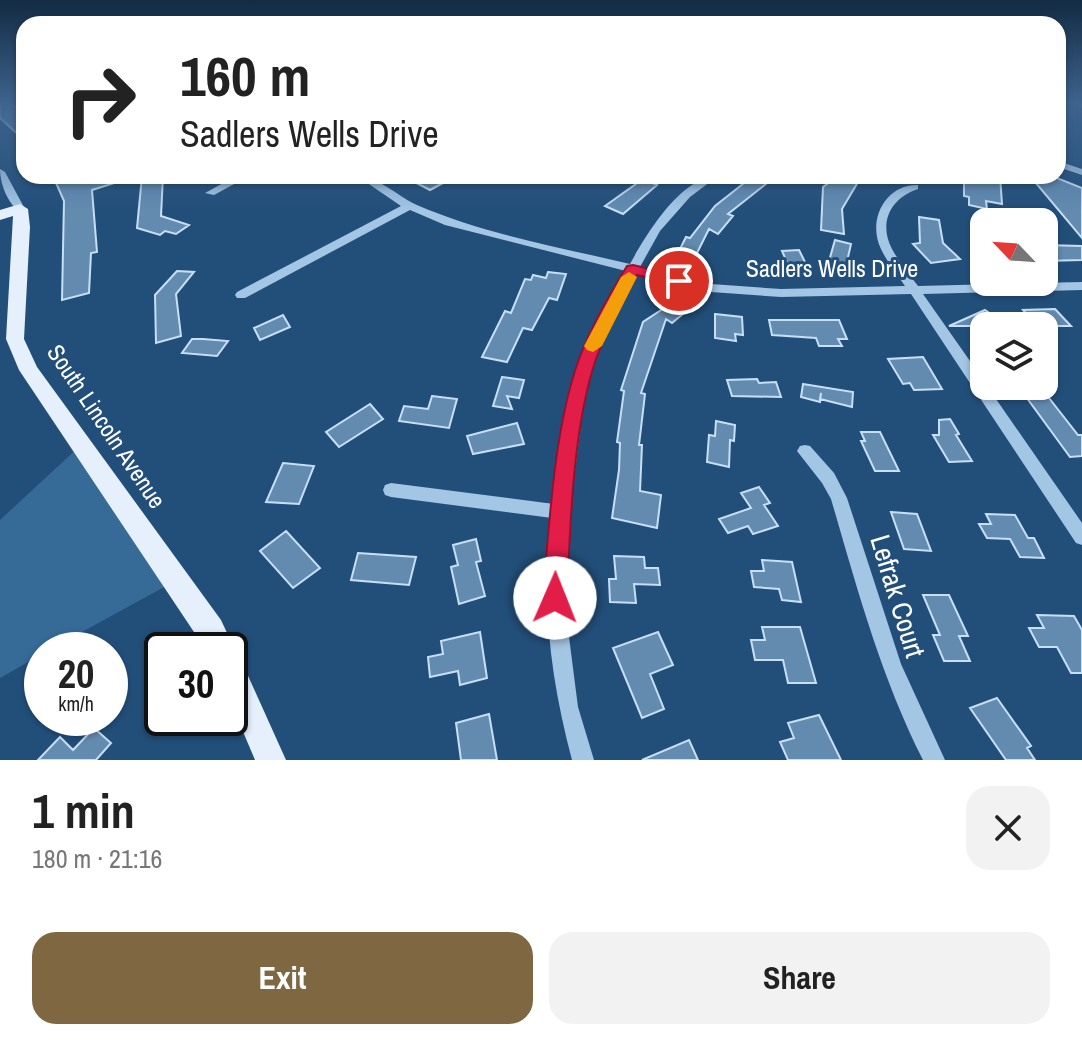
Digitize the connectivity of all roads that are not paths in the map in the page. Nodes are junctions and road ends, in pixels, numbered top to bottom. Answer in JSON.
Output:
{"nodes":[{"id":1,"x":0,"y":172,"type":"edge"},
{"id":2,"x":228,"y":184,"type":"edge"},
{"id":3,"x":375,"y":184,"type":"edge"},
{"id":4,"x":703,"y":184,"type":"edge"},
{"id":5,"x":914,"y":187,"type":"dead end"},
{"id":6,"x":210,"y":193,"type":"dead end"},
{"id":7,"x":409,"y":206,"type":"junction"},
{"id":8,"x":10,"y":212,"type":"edge"},
{"id":9,"x":633,"y":269,"type":"junction"},
{"id":10,"x":1082,"y":286,"type":"edge"},
{"id":11,"x":912,"y":290,"type":"junction"},
{"id":12,"x":241,"y":295,"type":"dead end"},
{"id":13,"x":7,"y":341,"type":"edge"},
{"id":14,"x":805,"y":451,"type":"dead end"},
{"id":15,"x":391,"y":490,"type":"dead end"},
{"id":16,"x":560,"y":512,"type":"junction"},
{"id":17,"x":1082,"y":537,"type":"edge"},
{"id":18,"x":212,"y":632,"type":"edge"},
{"id":19,"x":248,"y":708,"type":"edge"},
{"id":20,"x":271,"y":760,"type":"edge"},
{"id":21,"x":583,"y":760,"type":"edge"},
{"id":22,"x":934,"y":760,"type":"edge"}],
"edges":[{"from":1,"to":8,"type":"street","name":"South Lincoln Avenue"},
{"from":2,"to":6,"type":"street"},
{"from":3,"to":7,"type":"street","name":"Sadlers Wells Drive"},
{"from":4,"to":9,"type":"street"},
{"from":5,"to":11,"type":"street"},
{"from":7,"to":9,"type":"street","name":"Sadlers Wells Drive"},
{"from":7,"to":12,"type":"street"},
{"from":8,"to":13,"type":"main road","name":"South Lincoln Avenue"},
{"from":9,"to":11,"type":"street","name":"Sadlers Wells Drive"},
{"from":9,"to":16,"type":"street"},
{"from":10,"to":11,"type":"street","name":"Sadlers Wells Drive"},
{"from":11,"to":17,"type":"street"},
{"from":13,"to":18,"type":"main road","name":"South Lincoln Avenue"},
{"from":14,"to":22,"type":"street","name":"Lefrak Court"},
{"from":15,"to":16,"type":"street"},
{"from":16,"to":21,"type":"street"},
{"from":19,"to":20,"type":"main road"}]}
